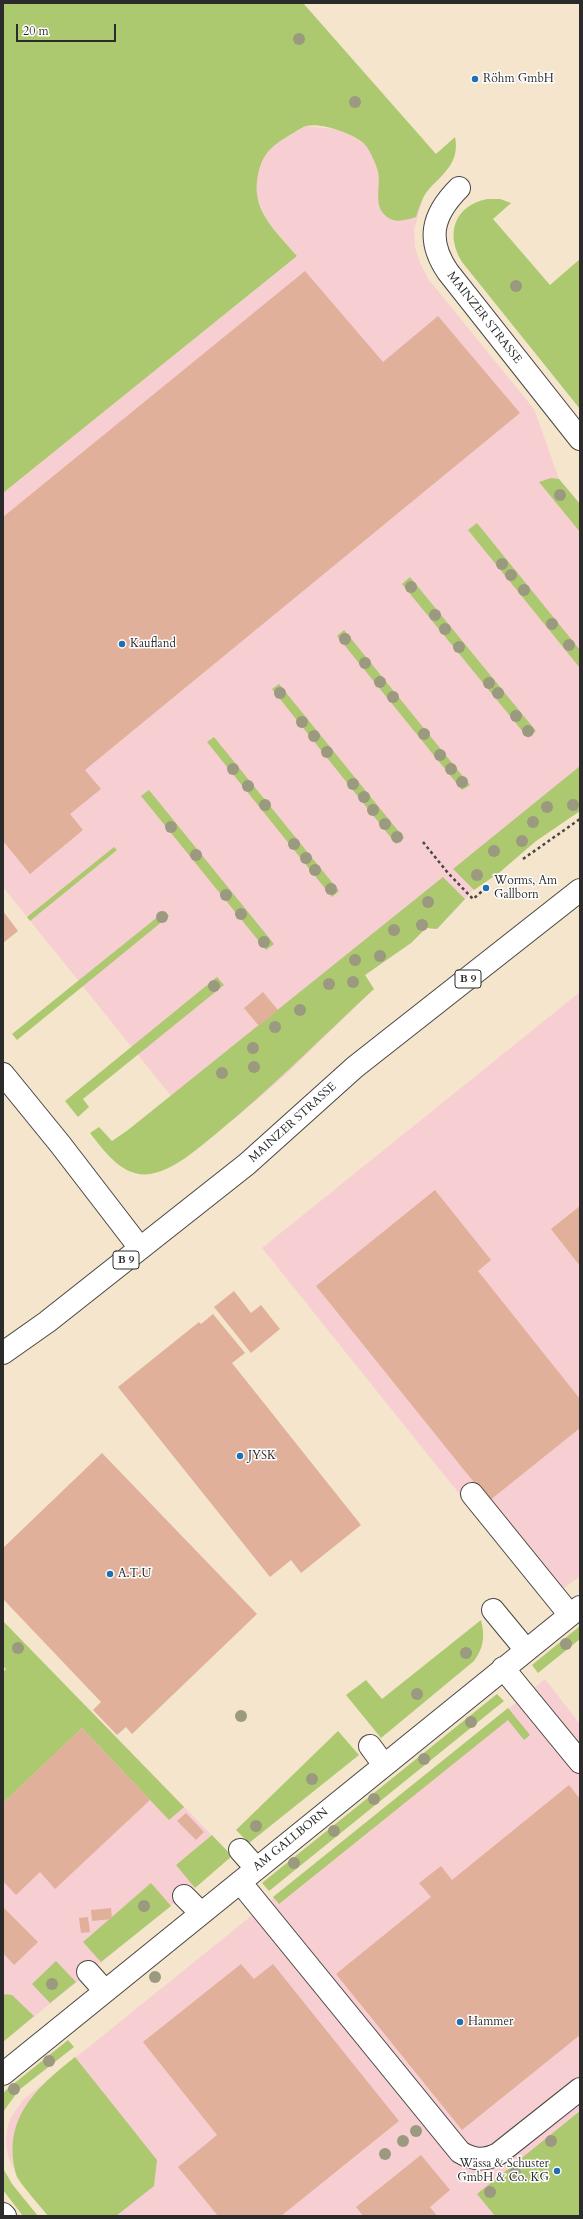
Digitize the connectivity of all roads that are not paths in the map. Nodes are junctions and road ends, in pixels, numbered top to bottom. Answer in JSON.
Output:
{"nodes":[{"id":1,"x":459,"y":188,"type":"dead end"},
{"id":2,"x":580,"y":439,"type":"edge"},
{"id":3,"x":580,"y":890,"type":"edge"},
{"id":4,"x":3,"y":1074,"type":"edge"},
{"id":5,"x":140,"y":1248,"type":"junction"},
{"id":6,"x":3,"y":1353,"type":"edge"},
{"id":7,"x":472,"y":1494,"type":"dead end"},
{"id":8,"x":493,"y":1610,"type":"dead end"},
{"id":9,"x":575,"y":1611,"type":"edge"},
{"id":10,"x":526,"y":1650,"type":"junction"},
{"id":11,"x":503,"y":1668,"type":"junction"},
{"id":12,"x":370,"y":1746,"type":"dead end"},
{"id":13,"x":580,"y":1762,"type":"edge"},
{"id":14,"x":384,"y":1765,"type":"junction"},
{"id":15,"x":240,"y":1850,"type":"dead end"},
{"id":16,"x":256,"y":1868,"type":"junction"},
{"id":17,"x":240,"y":1882,"type":"junction"},
{"id":18,"x":184,"y":1896,"type":"dead end"},
{"id":19,"x":201,"y":1914,"type":"junction"},
{"id":20,"x":88,"y":1972,"type":"dead end"},
{"id":21,"x":105,"y":1991,"type":"junction"},
{"id":22,"x":3,"y":2074,"type":"edge"},
{"id":23,"x":580,"y":2089,"type":"edge"}],
"edges":[{"from":1,"to":2,"type":"street","name":"MAINZER STRASSE"},
{"from":3,"to":5,"type":"street","name":"MAINZER STRASSE","number":"B 9"},
{"from":4,"to":5,"type":"street"},
{"from":5,"to":6,"type":"street","name":"MAINZER STRASSE","number":"B 9"},
{"from":7,"to":9,"type":"street"},
{"from":8,"to":10,"type":"street"},
{"from":9,"to":10,"type":"street","name":"AM GALLBORN"},
{"from":10,"to":11,"type":"street","name":"AM GALLBORN"},
{"from":11,"to":13,"type":"street"},
{"from":11,"to":14,"type":"street","name":"AM GALLBORN"},
{"from":12,"to":14,"type":"street"},
{"from":14,"to":16,"type":"street","name":"AM GALLBORN"},
{"from":15,"to":16,"type":"street"},
{"from":16,"to":17,"type":"street","name":"AM GALLBORN"},
{"from":17,"to":19,"type":"street","name":"AM GALLBORN"},
{"from":17,"to":23,"type":"street"},
{"from":18,"to":19,"type":"street"},
{"from":19,"to":21,"type":"street","name":"AM GALLBORN"},
{"from":20,"to":21,"type":"street"},
{"from":21,"to":22,"type":"street","name":"AM GALLBORN"}]}
